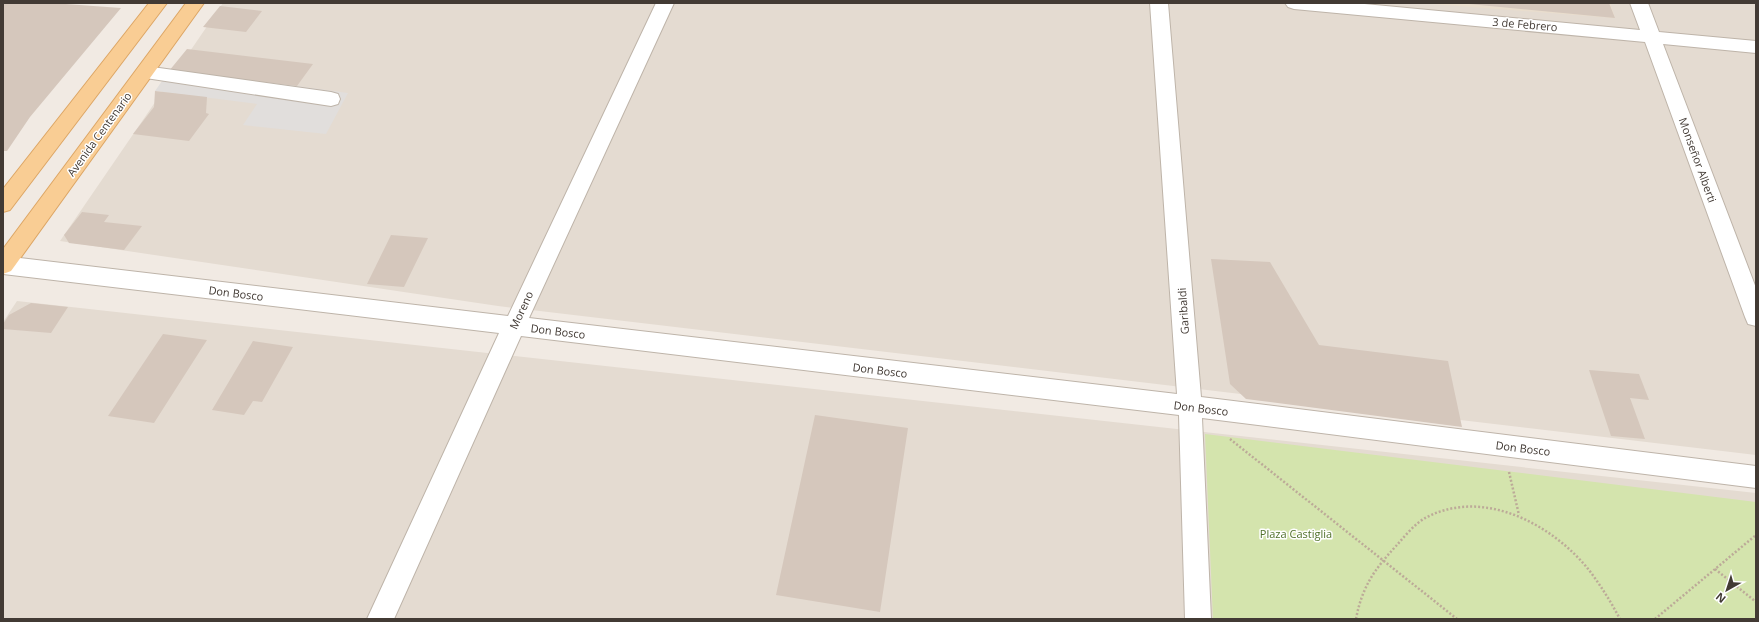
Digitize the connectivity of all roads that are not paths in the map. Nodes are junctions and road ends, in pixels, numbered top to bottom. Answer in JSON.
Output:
{"nodes":[{"id":1,"x":158,"y":3,"type":"edge"},
{"id":2,"x":195,"y":3,"type":"edge"},
{"id":3,"x":665,"y":3,"type":"edge"},
{"id":4,"x":1160,"y":3,"type":"edge"},
{"id":5,"x":1294,"y":3,"type":"edge"},
{"id":6,"x":1639,"y":3,"type":"edge"},
{"id":7,"x":1653,"y":36,"type":"junction"},
{"id":8,"x":1756,"y":46,"type":"edge"},
{"id":9,"x":145,"y":72,"type":"junction"},
{"id":10,"x":331,"y":99,"type":"dead end"},
{"id":11,"x":3,"y":204,"type":"edge"},
{"id":12,"x":3,"y":265,"type":"edge"},
{"id":13,"x":1756,"y":317,"type":"edge"},
{"id":14,"x":514,"y":326,"type":"junction"},
{"id":15,"x":1190,"y":406,"type":"junction"},
{"id":16,"x":1756,"y":477,"type":"edge"},
{"id":17,"x":380,"y":619,"type":"edge"},
{"id":18,"x":1198,"y":619,"type":"edge"}],
"edges":[{"from":1,"to":11,"type":"main road"},
{"from":2,"to":9,"type":"main road","name":"Avenida Centenario"},
{"from":3,"to":14,"type":"street","name":"Moreno"},
{"from":4,"to":15,"type":"street","name":"Garibaldi"},
{"from":5,"to":7,"type":"street","name":"3 de Febrero"},
{"from":6,"to":7,"type":"street","name":"Monseñor Alberti"},
{"from":7,"to":8,"type":"street","name":"3 de Febrero"},
{"from":7,"to":13,"type":"street","name":"Monseñor Alberti"},
{"from":9,"to":10,"type":"street"},
{"from":9,"to":12,"type":"main road","name":"Avenida Centenario"},
{"from":12,"to":14,"type":"street","name":"Don Bosco"},
{"from":14,"to":15,"type":"street","name":"Don Bosco"},
{"from":14,"to":17,"type":"street","name":"Moreno"},
{"from":15,"to":16,"type":"street","name":"Don Bosco"},
{"from":15,"to":18,"type":"street","name":"Garibaldi"}]}
